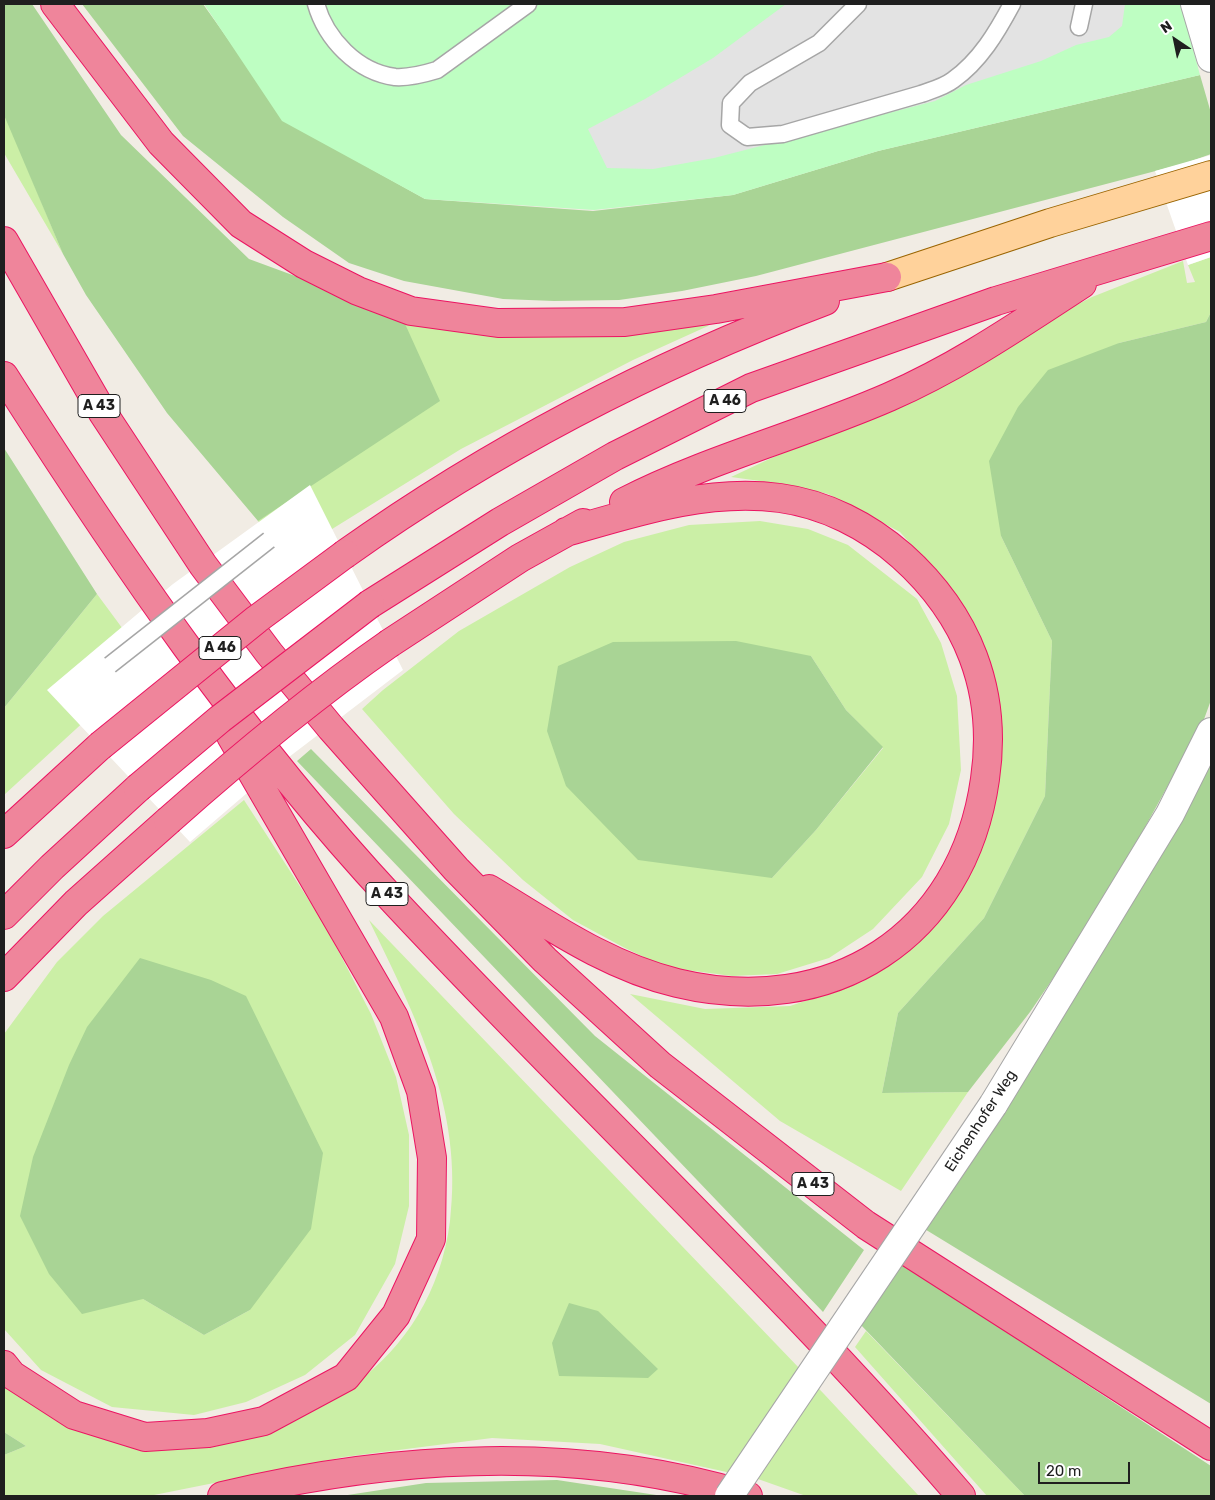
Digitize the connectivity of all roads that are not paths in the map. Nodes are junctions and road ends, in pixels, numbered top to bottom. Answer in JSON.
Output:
{"nodes":[{"id":1,"x":55,"y":4,"type":"edge"},
{"id":2,"x":316,"y":4,"type":"edge"},
{"id":3,"x":528,"y":4,"type":"edge"},
{"id":4,"x":858,"y":4,"type":"edge"},
{"id":5,"x":1012,"y":4,"type":"edge"},
{"id":6,"x":1084,"y":4,"type":"edge"},
{"id":7,"x":1195,"y":4,"type":"edge"},
{"id":8,"x":1078,"y":27,"type":"dead end"},
{"id":9,"x":1211,"y":58,"type":"edge"},
{"id":10,"x":1211,"y":176,"type":"edge"},
{"id":11,"x":1211,"y":236,"type":"edge"},
{"id":12,"x":4,"y":241,"type":"edge"},
{"id":13,"x":1110,"y":265,"type":"junction"},
{"id":14,"x":887,"y":277,"type":"junction"},
{"id":15,"x":4,"y":376,"type":"edge"},
{"id":16,"x":566,"y":532,"type":"junction"},
{"id":17,"x":269,"y":540,"type":"dead end"},
{"id":18,"x":163,"y":616,"type":"junction"},
{"id":19,"x":110,"y":665,"type":"dead end"},
{"id":20,"x":1211,"y":732,"type":"edge"},
{"id":21,"x":4,"y":834,"type":"edge"},
{"id":22,"x":456,"y":869,"type":"junction"},
{"id":23,"x":4,"y":915,"type":"edge"},
{"id":24,"x":4,"y":977,"type":"edge"},
{"id":25,"x":4,"y":1365,"type":"edge"},
{"id":26,"x":1211,"y":1446,"type":"edge"},
{"id":27,"x":222,"y":1496,"type":"edge"},
{"id":28,"x":729,"y":1496,"type":"edge"},
{"id":29,"x":748,"y":1496,"type":"edge"},
{"id":30,"x":961,"y":1496,"type":"edge"}],
"edges":[{"from":1,"to":14,"type":"highway"},
{"from":2,"to":3,"type":"lane"},
{"from":4,"to":5,"type":"lane"},
{"from":6,"to":8,"type":"lane"},
{"from":7,"to":9,"type":"street"},
{"from":10,"to":14,"type":"main road","number":"A 46"},
{"from":11,"to":13,"type":"highway","number":"A 46"},
{"from":12,"to":22,"type":"highway","number":"A 43"},
{"from":13,"to":16,"type":"highway"},
{"from":13,"to":23,"type":"highway","number":"A 46","bridge":true},
{"from":14,"to":21,"type":"highway","number":"A 46","bridge":true},
{"from":15,"to":18,"type":"highway","number":"A 43"},
{"from":16,"to":22,"type":"highway"},
{"from":16,"to":24,"type":"highway","bridge":true},
{"from":17,"to":19,"type":"lane","bridge":true},
{"from":18,"to":25,"type":"highway"},
{"from":18,"to":30,"type":"highway","number":"A 43"},
{"from":20,"to":28,"type":"street","name":"Eichenhofer Weg","bridge":true},
{"from":22,"to":26,"type":"highway","number":"A 43"},
{"from":27,"to":29,"type":"highway"}]}
